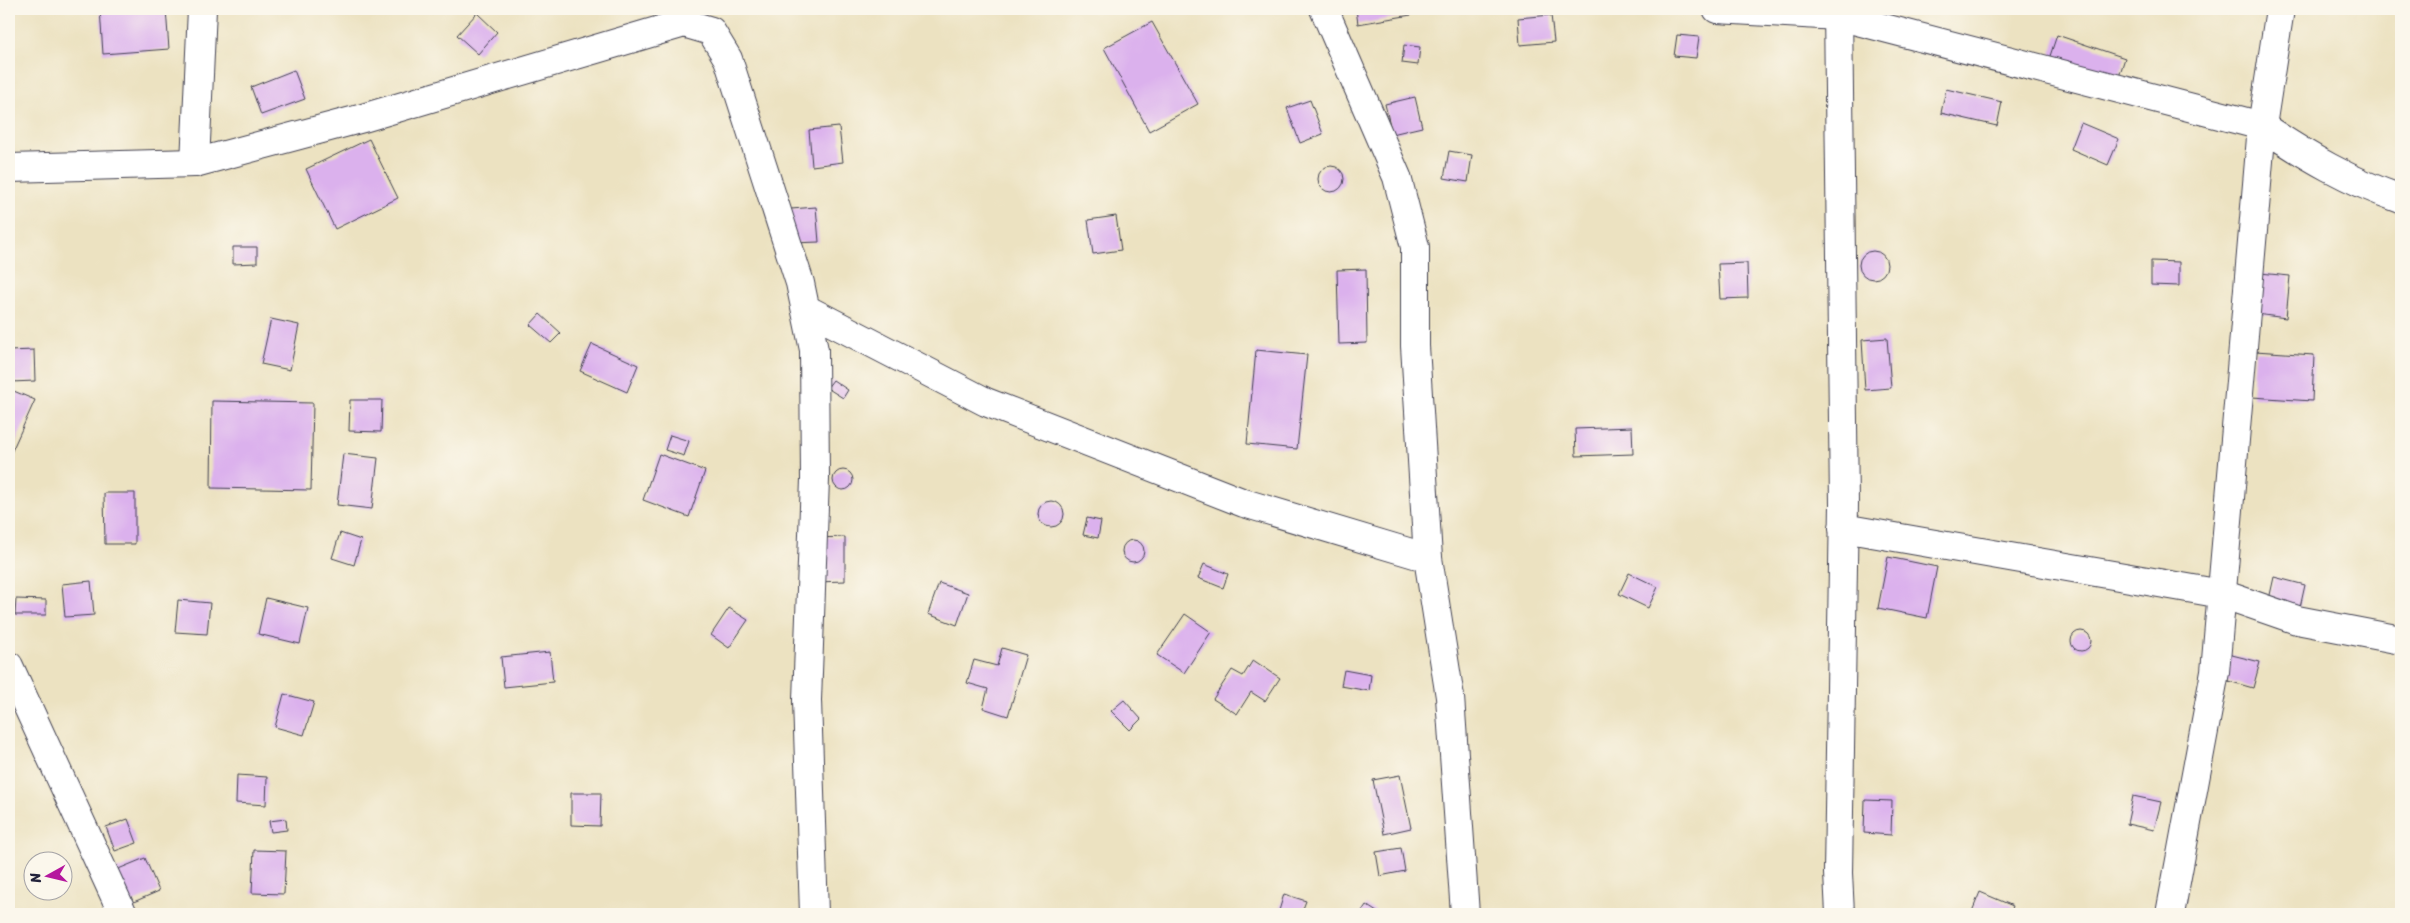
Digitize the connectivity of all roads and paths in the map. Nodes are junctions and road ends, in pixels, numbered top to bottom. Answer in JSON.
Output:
{"nodes":[{"id":1,"x":202,"y":9,"type":"edge"},
{"id":2,"x":1324,"y":9,"type":"edge"},
{"id":3,"x":1717,"y":9,"type":"edge"},
{"id":4,"x":2280,"y":9,"type":"edge"},
{"id":5,"x":1838,"y":13,"type":"edge"},
{"id":6,"x":2262,"y":126,"type":"junction"},
{"id":7,"x":196,"y":163,"type":"junction"},
{"id":8,"x":9,"y":168,"type":"edge"},
{"id":9,"x":2401,"y":199,"type":"edge"},
{"id":10,"x":806,"y":309,"type":"junction"},
{"id":11,"x":1843,"y":528,"type":"junction"},
{"id":12,"x":1428,"y":558,"type":"junction"},
{"id":13,"x":2222,"y":594,"type":"junction"},
{"id":14,"x":2401,"y":640,"type":"edge"},
{"id":15,"x":9,"y":666,"type":"edge"},
{"id":16,"x":123,"y":914,"type":"edge"},
{"id":17,"x":814,"y":914,"type":"edge"},
{"id":18,"x":1465,"y":914,"type":"edge"},
{"id":19,"x":1840,"y":914,"type":"edge"},
{"id":20,"x":2170,"y":914,"type":"edge"}],
"edges":[{"from":1,"to":7,"type":"street"},
{"from":2,"to":12,"type":"street"},
{"from":3,"to":5,"type":"street"},
{"from":4,"to":6,"type":"street"},
{"from":5,"to":6,"type":"street"},
{"from":5,"to":11,"type":"street"},
{"from":6,"to":9,"type":"street"},
{"from":6,"to":13,"type":"street"},
{"from":7,"to":8,"type":"street"},
{"from":7,"to":10,"type":"street"},
{"from":10,"to":12,"type":"street"},
{"from":10,"to":17,"type":"street"},
{"from":11,"to":13,"type":"street"},
{"from":11,"to":19,"type":"street"},
{"from":12,"to":18,"type":"street"},
{"from":13,"to":14,"type":"street"},
{"from":13,"to":20,"type":"street"},
{"from":15,"to":16,"type":"street"}]}
